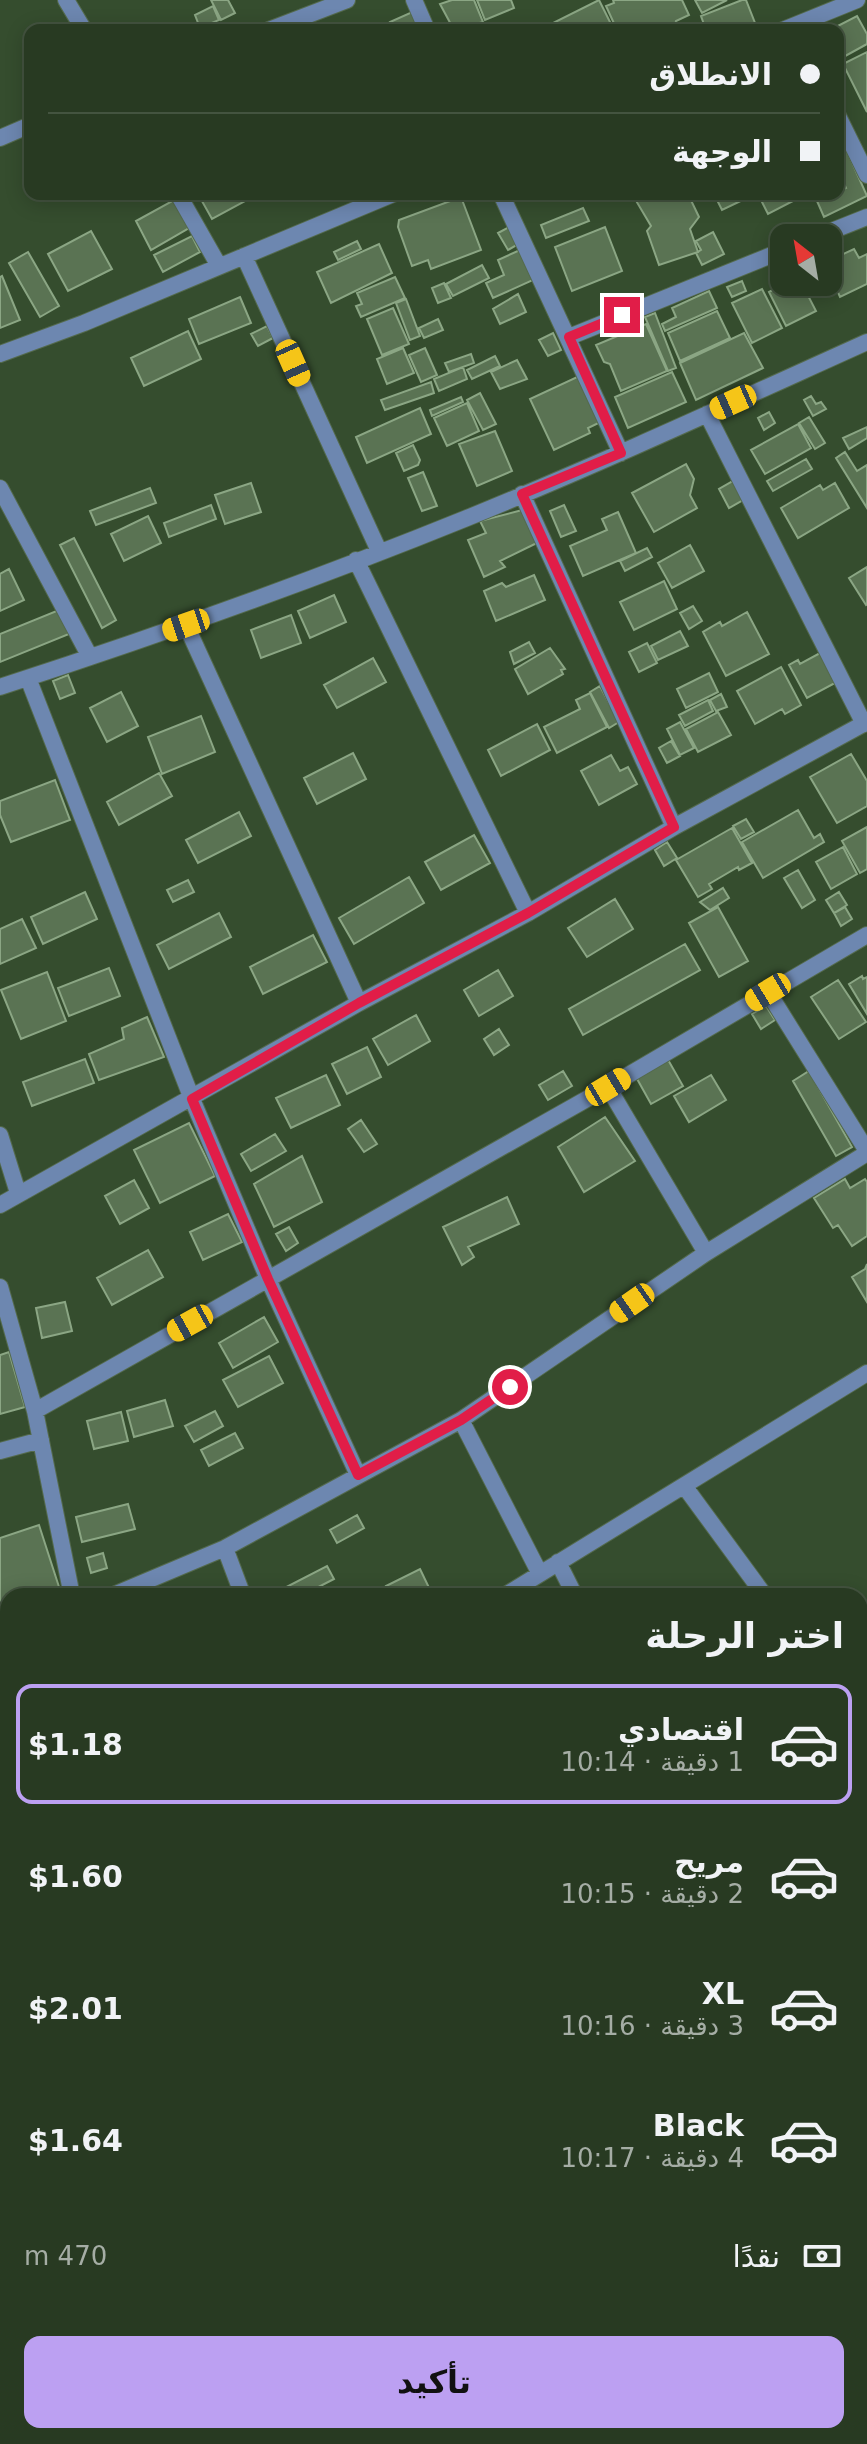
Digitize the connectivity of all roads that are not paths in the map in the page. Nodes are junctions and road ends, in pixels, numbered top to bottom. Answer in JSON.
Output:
{"nodes":[{"id":1,"x":66,"y":0,"type":"edge"},
{"id":2,"x":347,"y":0,"type":"edge"},
{"id":3,"x":414,"y":0,"type":"edge"},
{"id":4,"x":857,"y":0,"type":"edge"},
{"id":5,"x":80,"y":24,"type":"edge"},
{"id":6,"x":285,"y":24,"type":"edge"},
{"id":7,"x":424,"y":24,"type":"edge"},
{"id":8,"x":800,"y":24,"type":"edge"},
{"id":9,"x":24,"y":128,"type":"edge"},
{"id":10,"x":844,"y":128,"type":"edge"},
{"id":11,"x":0,"y":138,"type":"edge"},
{"id":12,"x":867,"y":175,"type":"edge"},
{"id":13,"x":181,"y":200,"type":"edge"},
{"id":14,"x":379,"y":200,"type":"edge"},
{"id":15,"x":504,"y":200,"type":"edge"},
{"id":16,"x":867,"y":217,"type":"edge"},
{"id":17,"x":842,"y":227,"type":"edge"},
{"id":18,"x":244,"y":256,"type":"junction"},
{"id":19,"x":770,"y":256,"type":"edge"},
{"id":20,"x":219,"y":266,"type":"junction"},
{"id":21,"x":569,"y":337,"type":"junction"},
{"id":22,"x":867,"y":342,"type":"edge"},
{"id":23,"x":0,"y":354,"type":"edge"},
{"id":24,"x":707,"y":414,"type":"junction"},
{"id":25,"x":621,"y":453,"type":"junction"},
{"id":26,"x":0,"y":488,"type":"edge"},
{"id":27,"x":522,"y":494,"type":"junction"},
{"id":28,"x":379,"y":551,"type":"junction"},
{"id":29,"x":356,"y":560,"type":"junction"},
{"id":30,"x":186,"y":625,"type":"junction"},
{"id":31,"x":90,"y":657,"type":"junction"},
{"id":32,"x":28,"y":678,"type":"junction"},
{"id":33,"x":0,"y":687,"type":"edge"},
{"id":34,"x":866,"y":723,"type":"edge"},
{"id":35,"x":674,"y":827,"type":"junction"},
{"id":36,"x":528,"y":913,"type":"junction"},
{"id":37,"x":867,"y":935,"type":"edge"},
{"id":38,"x":768,"y":992,"type":"junction"},
{"id":39,"x":359,"y":1003,"type":"junction"},
{"id":40,"x":608,"y":1087,"type":"junction"},
{"id":41,"x":192,"y":1099,"type":"junction"},
{"id":42,"x":0,"y":1135,"type":"edge"},
{"id":43,"x":867,"y":1152,"type":"edge"},
{"id":44,"x":18,"y":1193,"type":"junction"},
{"id":45,"x":0,"y":1205,"type":"edge"},
{"id":46,"x":706,"y":1253,"type":"junction"},
{"id":47,"x":268,"y":1279,"type":"junction"},
{"id":48,"x":0,"y":1287,"type":"edge"},
{"id":49,"x":867,"y":1373,"type":"edge"},
{"id":50,"x":35,"y":1411,"type":"junction"},
{"id":51,"x":461,"y":1420,"type":"junction"},
{"id":52,"x":41,"y":1440,"type":"junction"},
{"id":53,"x":0,"y":1451,"type":"edge"},
{"id":54,"x":358,"y":1475,"type":"junction"},
{"id":55,"x":685,"y":1487,"type":"junction"},
{"id":56,"x":225,"y":1548,"type":"junction"},
{"id":57,"x":558,"y":1562,"type":"junction"},
{"id":58,"x":540,"y":1574,"type":"junction"},
{"id":59,"x":70,"y":1588,"type":"edge"},
{"id":60,"x":130,"y":1588,"type":"edge"},
{"id":61,"x":240,"y":1588,"type":"edge"},
{"id":62,"x":517,"y":1588,"type":"edge"},
{"id":63,"x":571,"y":1588,"type":"edge"},
{"id":64,"x":759,"y":1588,"type":"edge"}],
"edges":[{"from":1,"to":5,"type":"street"},
{"from":2,"to":6,"type":"street"},
{"from":3,"to":7,"type":"street"},
{"from":4,"to":8,"type":"street"},
{"from":9,"to":11,"type":"street"},
{"from":10,"to":12,"type":"street"},
{"from":13,"to":20,"type":"street"},
{"from":14,"to":18,"type":"street"},
{"from":15,"to":21,"type":"street"},
{"from":16,"to":17,"type":"street"},
{"from":18,"to":20,"type":"street"},
{"from":18,"to":28,"type":"street"},
{"from":19,"to":21,"type":"street"},
{"from":20,"to":23,"type":"street"},
{"from":21,"to":25,"type":"street"},
{"from":22,"to":24,"type":"street"},
{"from":24,"to":25,"type":"street"},
{"from":24,"to":34,"type":"street"},
{"from":25,"to":27,"type":"street"},
{"from":26,"to":31,"type":"street"},
{"from":27,"to":28,"type":"street"},
{"from":27,"to":35,"type":"street"},
{"from":28,"to":29,"type":"street"},
{"from":29,"to":30,"type":"street"},
{"from":29,"to":36,"type":"street"},
{"from":30,"to":31,"type":"street"},
{"from":30,"to":39,"type":"street"},
{"from":31,"to":32,"type":"street"},
{"from":32,"to":33,"type":"street"},
{"from":32,"to":41,"type":"street"},
{"from":34,"to":35,"type":"street"},
{"from":35,"to":36,"type":"street"},
{"from":36,"to":39,"type":"street"},
{"from":37,"to":38,"type":"street"},
{"from":38,"to":40,"type":"street"},
{"from":38,"to":43,"type":"street"},
{"from":39,"to":41,"type":"street"},
{"from":40,"to":46,"type":"street"},
{"from":40,"to":47,"type":"street"},
{"from":41,"to":44,"type":"street"},
{"from":41,"to":47,"type":"street"},
{"from":42,"to":44,"type":"street"},
{"from":43,"to":46,"type":"street"},
{"from":44,"to":45,"type":"street"},
{"from":46,"to":51,"type":"street"},
{"from":47,"to":50,"type":"street"},
{"from":47,"to":54,"type":"street"},
{"from":48,"to":50,"type":"street"},
{"from":49,"to":55,"type":"street"},
{"from":50,"to":52,"type":"street"},
{"from":51,"to":54,"type":"street"},
{"from":51,"to":58,"type":"street"},
{"from":52,"to":53,"type":"street"},
{"from":52,"to":59,"type":"street"},
{"from":54,"to":56,"type":"street"},
{"from":55,"to":57,"type":"street"},
{"from":55,"to":64,"type":"street"},
{"from":56,"to":60,"type":"street"},
{"from":56,"to":61,"type":"street"},
{"from":57,"to":58,"type":"street"},
{"from":57,"to":63,"type":"street"},
{"from":58,"to":62,"type":"street"}]}
